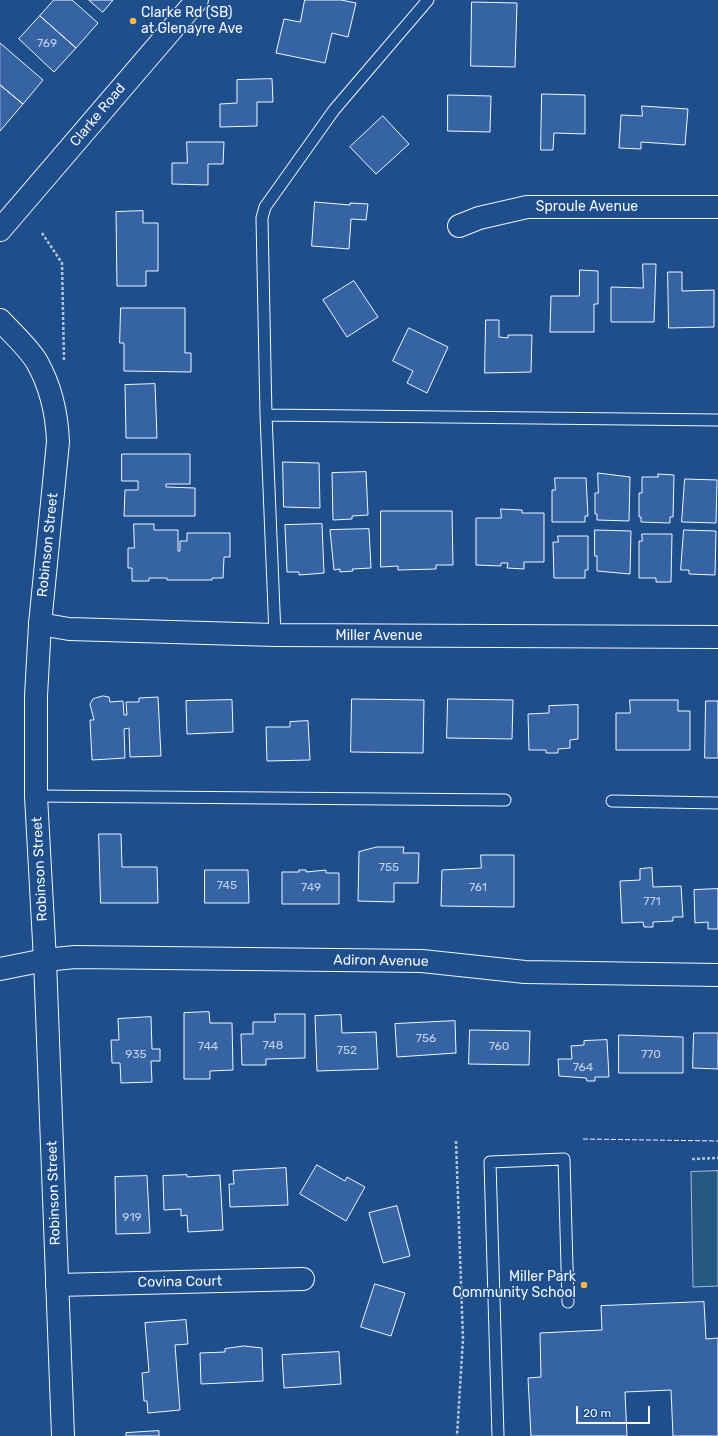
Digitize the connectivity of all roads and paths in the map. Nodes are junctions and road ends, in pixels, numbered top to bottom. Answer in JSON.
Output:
{"nodes":[{"id":1,"x":197,"y":0,"type":"edge"},
{"id":2,"x":428,"y":0,"type":"edge"},
{"id":3,"x":718,"y":207,"type":"edge"},
{"id":4,"x":459,"y":226,"type":"dead end"},
{"id":5,"x":0,"y":230,"type":"edge"},
{"id":6,"x":42,"y":233,"type":"dead end"},
{"id":7,"x":0,"y":320,"type":"edge"},
{"id":8,"x":64,"y":365,"type":"dead end"},
{"id":9,"x":266,"y":415,"type":"junction"},
{"id":10,"x":718,"y":420,"type":"edge"},
{"id":11,"x":40,"y":624,"type":"junction"},
{"id":12,"x":275,"y":635,"type":"junction"},
{"id":13,"x":718,"y":637,"type":"edge"},
{"id":14,"x":36,"y":796,"type":"junction"},
{"id":15,"x":505,"y":800,"type":"dead end"},
{"id":16,"x":612,"y":801,"type":"dead end"},
{"id":17,"x":718,"y":803,"type":"edge"},
{"id":18,"x":44,"y":960,"type":"junction"},
{"id":19,"x":0,"y":969,"type":"edge"},
{"id":20,"x":718,"y":976,"type":"edge"},
{"id":21,"x":456,"y":1141,"type":"dead end"},
{"id":22,"x":718,"y":1158,"type":"edge"},
{"id":23,"x":692,"y":1159,"type":"dead end"},
{"id":24,"x":303,"y":1279,"type":"dead end"},
{"id":25,"x":57,"y":1285,"type":"junction"},
{"id":26,"x":568,"y":1302,"type":"dead end"},
{"id":27,"x":63,"y":1436,"type":"edge"},
{"id":28,"x":457,"y":1436,"type":"edge"},
{"id":29,"x":498,"y":1436,"type":"edge"}],
"edges":[{"from":1,"to":5,"type":"street","name":"Clarke Road"},
{"from":2,"to":9,"type":"lane"},
{"from":3,"to":4,"type":"street","name":"Sproule Avenue"},
{"from":6,"to":8,"type":"path"},
{"from":7,"to":11,"type":"street","name":"Robinson Street"},
{"from":9,"to":10,"type":"lane"},
{"from":9,"to":12,"type":"lane"},
{"from":11,"to":12,"type":"street","name":"Miller Avenue"},
{"from":11,"to":14,"type":"street","name":"Robinson Street"},
{"from":12,"to":13,"type":"street","name":"Miller Avenue"},
{"from":14,"to":15,"type":"lane"},
{"from":14,"to":18,"type":"street","name":"Robinson Street"},
{"from":16,"to":17,"type":"lane"},
{"from":18,"to":19,"type":"street","name":"Adiron Avenue"},
{"from":18,"to":20,"type":"street","name":"Adiron Avenue"},
{"from":18,"to":25,"type":"street","name":"Robinson Street"},
{"from":21,"to":28,"type":"path"},
{"from":22,"to":23,"type":"path"},
{"from":24,"to":25,"type":"street","name":"Covina Court"},
{"from":25,"to":27,"type":"street","name":"Robinson Street"},
{"from":26,"to":29,"type":"lane"}]}
